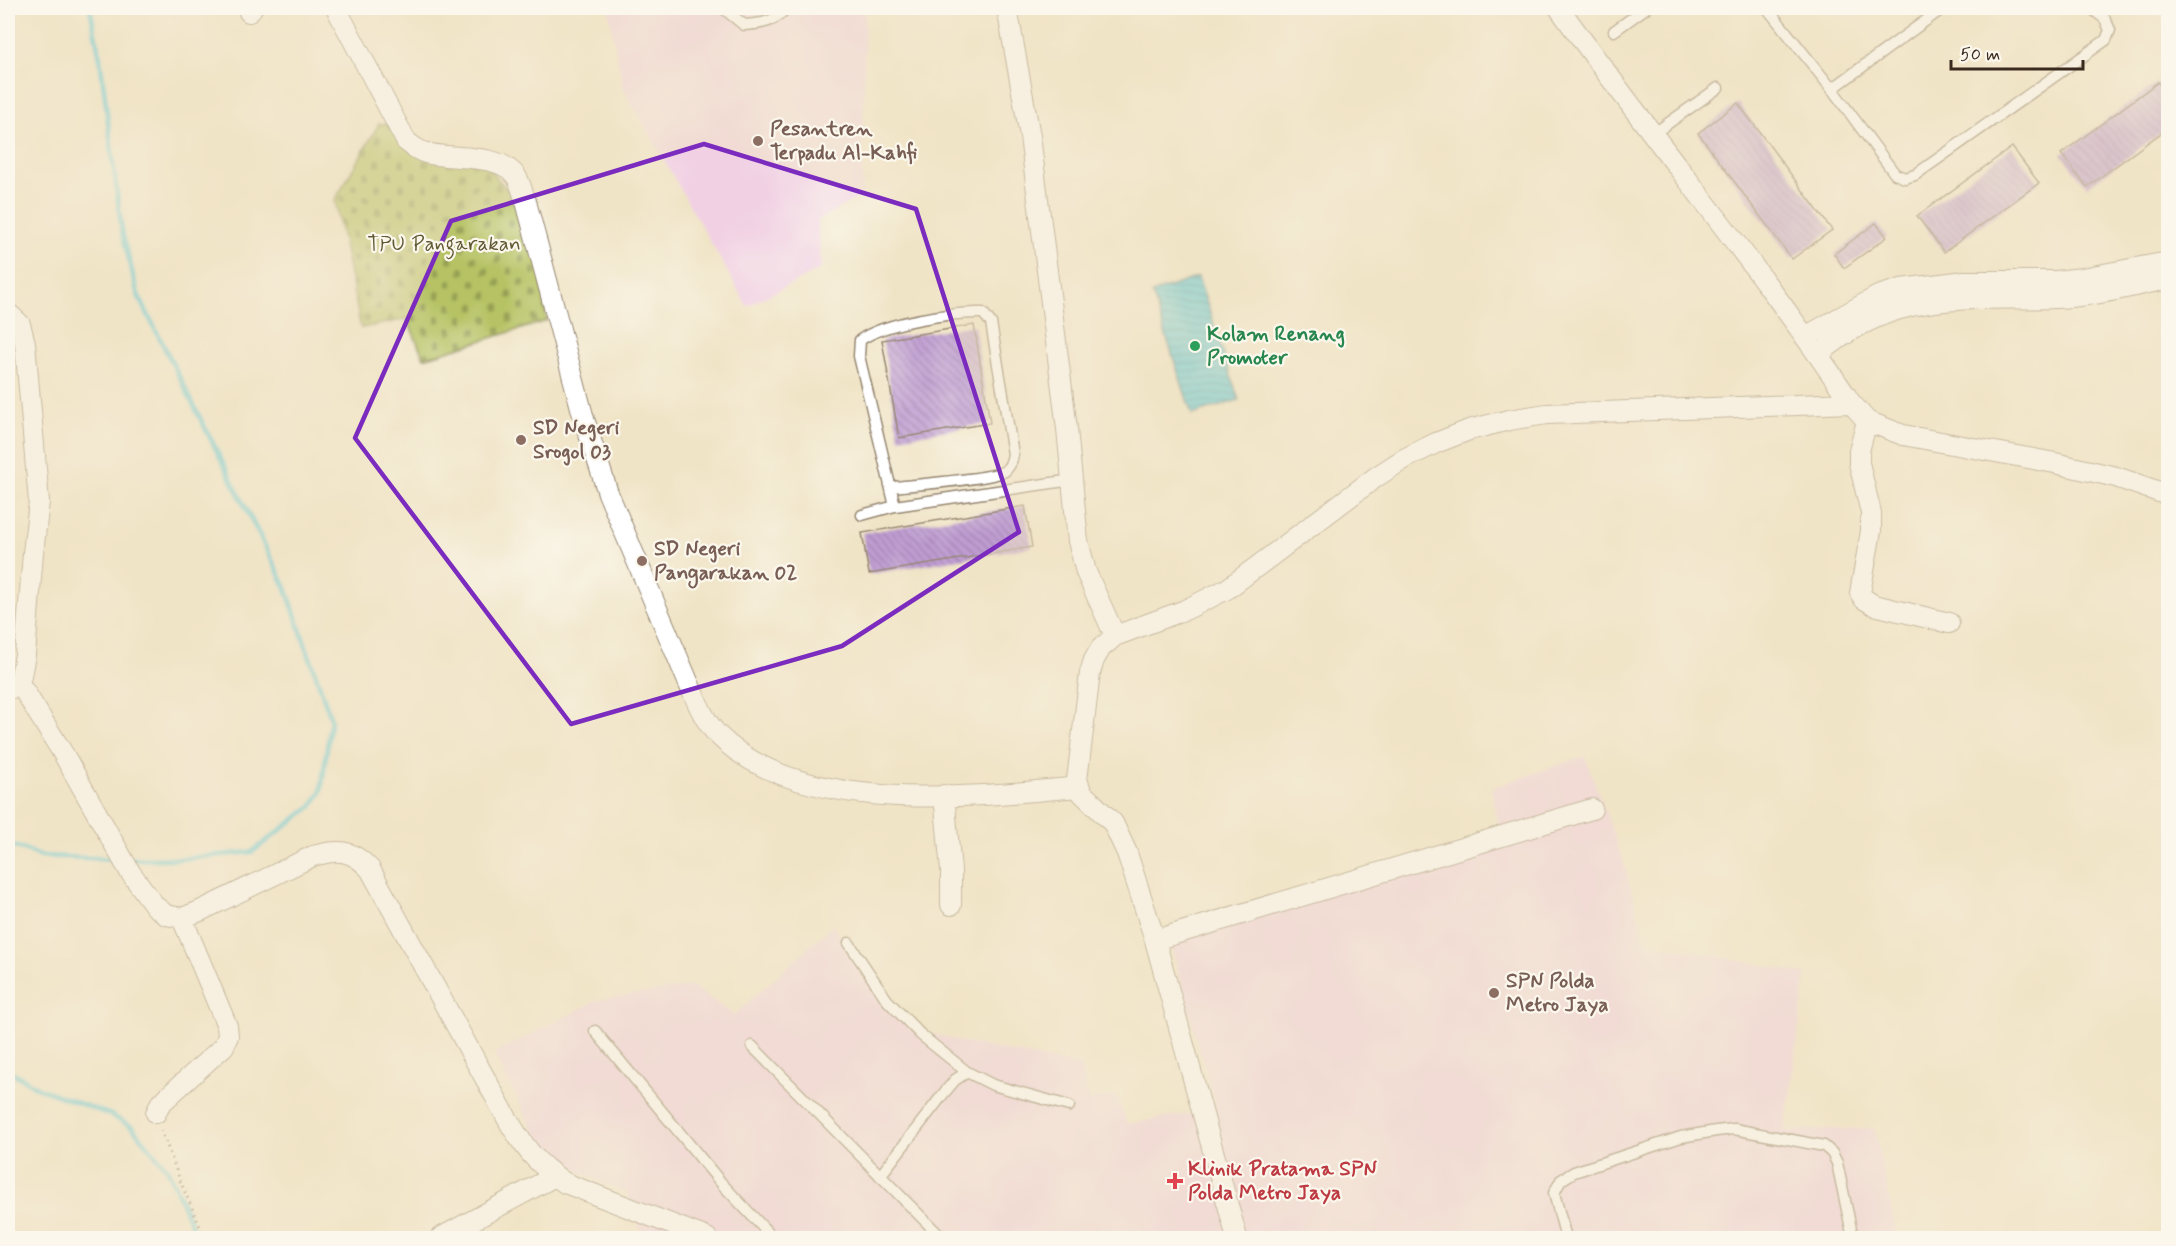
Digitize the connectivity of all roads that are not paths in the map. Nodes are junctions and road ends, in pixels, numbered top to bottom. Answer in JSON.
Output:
{"nodes":[{"id":1,"x":336,"y":8,"type":"edge"},
{"id":2,"x":723,"y":8,"type":"edge"},
{"id":3,"x":786,"y":8,"type":"edge"},
{"id":4,"x":1007,"y":8,"type":"edge"},
{"id":5,"x":1559,"y":8,"type":"edge"},
{"id":6,"x":1646,"y":8,"type":"edge"},
{"id":7,"x":1767,"y":8,"type":"edge"},
{"id":8,"x":1943,"y":8,"type":"edge"},
{"id":9,"x":2091,"y":8,"type":"edge"},
{"id":10,"x":1614,"y":31,"type":"dead end"},
{"id":11,"x":1718,"y":88,"type":"dead end"},
{"id":12,"x":1832,"y":89,"type":"junction"},
{"id":13,"x":1653,"y":134,"type":"junction"},
{"id":14,"x":2169,"y":262,"type":"edge"},
{"id":15,"x":2169,"y":279,"type":"edge"},
{"id":16,"x":2057,"y":289,"type":"junction"},
{"id":17,"x":8,"y":313,"type":"edge"},
{"id":18,"x":1805,"y":337,"type":"junction"},
{"id":19,"x":1818,"y":354,"type":"junction"},
{"id":20,"x":1851,"y":404,"type":"junction"},
{"id":21,"x":1867,"y":421,"type":"junction"},
{"id":22,"x":1072,"y":480,"type":"junction"},
{"id":23,"x":892,"y":487,"type":"junction"},
{"id":24,"x":2169,"y":495,"type":"edge"},
{"id":25,"x":895,"y":506,"type":"junction"},
{"id":26,"x":862,"y":515,"type":"dead end"},
{"id":27,"x":1949,"y":623,"type":"dead end"},
{"id":28,"x":1115,"y":636,"type":"junction"},
{"id":29,"x":13,"y":687,"type":"edge"},
{"id":30,"x":1079,"y":787,"type":"junction"},
{"id":31,"x":944,"y":795,"type":"junction"},
{"id":32,"x":1592,"y":809,"type":"dead end"},
{"id":33,"x":951,"y":905,"type":"dead end"},
{"id":34,"x":182,"y":918,"type":"junction"},
{"id":35,"x":1155,"y":940,"type":"junction"},
{"id":36,"x":849,"y":943,"type":"dead end"},
{"id":37,"x":596,"y":1031,"type":"dead end"},
{"id":38,"x":752,"y":1046,"type":"dead end"},
{"id":39,"x":967,"y":1072,"type":"junction"},
{"id":40,"x":1069,"y":1106,"type":"dead end"},
{"id":41,"x":156,"y":1113,"type":"road end"},
{"id":42,"x":555,"y":1176,"type":"junction"},
{"id":43,"x":880,"y":1176,"type":"junction"},
{"id":44,"x":440,"y":1239,"type":"edge"},
{"id":45,"x":707,"y":1239,"type":"edge"},
{"id":46,"x":773,"y":1239,"type":"edge"},
{"id":47,"x":942,"y":1239,"type":"edge"},
{"id":48,"x":1238,"y":1239,"type":"edge"},
{"id":49,"x":1566,"y":1239,"type":"edge"},
{"id":50,"x":1852,"y":1239,"type":"edge"}],
"edges":[{"from":1,"to":31,"type":"street"},
{"from":2,"to":3,"type":"lane"},
{"from":4,"to":22,"type":"street"},
{"from":5,"to":13,"type":"street"},
{"from":6,"to":10,"type":"lane"},
{"from":7,"to":12,"type":"lane"},
{"from":8,"to":12,"type":"lane"},
{"from":9,"to":12,"type":"lane"},
{"from":11,"to":13,"type":"lane"},
{"from":13,"to":18,"type":"street"},
{"from":14,"to":16,"type":"street"},
{"from":15,"to":16,"type":"street"},
{"from":16,"to":18,"type":"street"},
{"from":16,"to":19,"type":"street"},
{"from":17,"to":29,"type":"street"},
{"from":18,"to":19,"type":"street"},
{"from":19,"to":20,"type":"street"},
{"from":20,"to":21,"type":"street"},
{"from":20,"to":28,"type":"street"},
{"from":21,"to":24,"type":"street"},
{"from":21,"to":27,"type":"street"},
{"from":22,"to":25,"type":"lane"},
{"from":22,"to":28,"type":"street"},
{"from":23,"to":23,"type":"lane"},
{"from":23,"to":25,"type":"lane"},
{"from":25,"to":26,"type":"lane"},
{"from":28,"to":30,"type":"street"},
{"from":29,"to":34,"type":"street"},
{"from":30,"to":31,"type":"street"},
{"from":30,"to":35,"type":"street"},
{"from":31,"to":33,"type":"street"},
{"from":32,"to":35,"type":"street"},
{"from":34,"to":41,"type":"street"},
{"from":34,"to":42,"type":"street"},
{"from":35,"to":48,"type":"street"},
{"from":36,"to":39,"type":"lane"},
{"from":37,"to":46,"type":"lane"},
{"from":38,"to":43,"type":"lane"},
{"from":39,"to":40,"type":"lane"},
{"from":39,"to":43,"type":"lane"},
{"from":42,"to":44,"type":"street"},
{"from":42,"to":45,"type":"street"},
{"from":43,"to":47,"type":"lane"},
{"from":49,"to":50,"type":"lane"}]}
